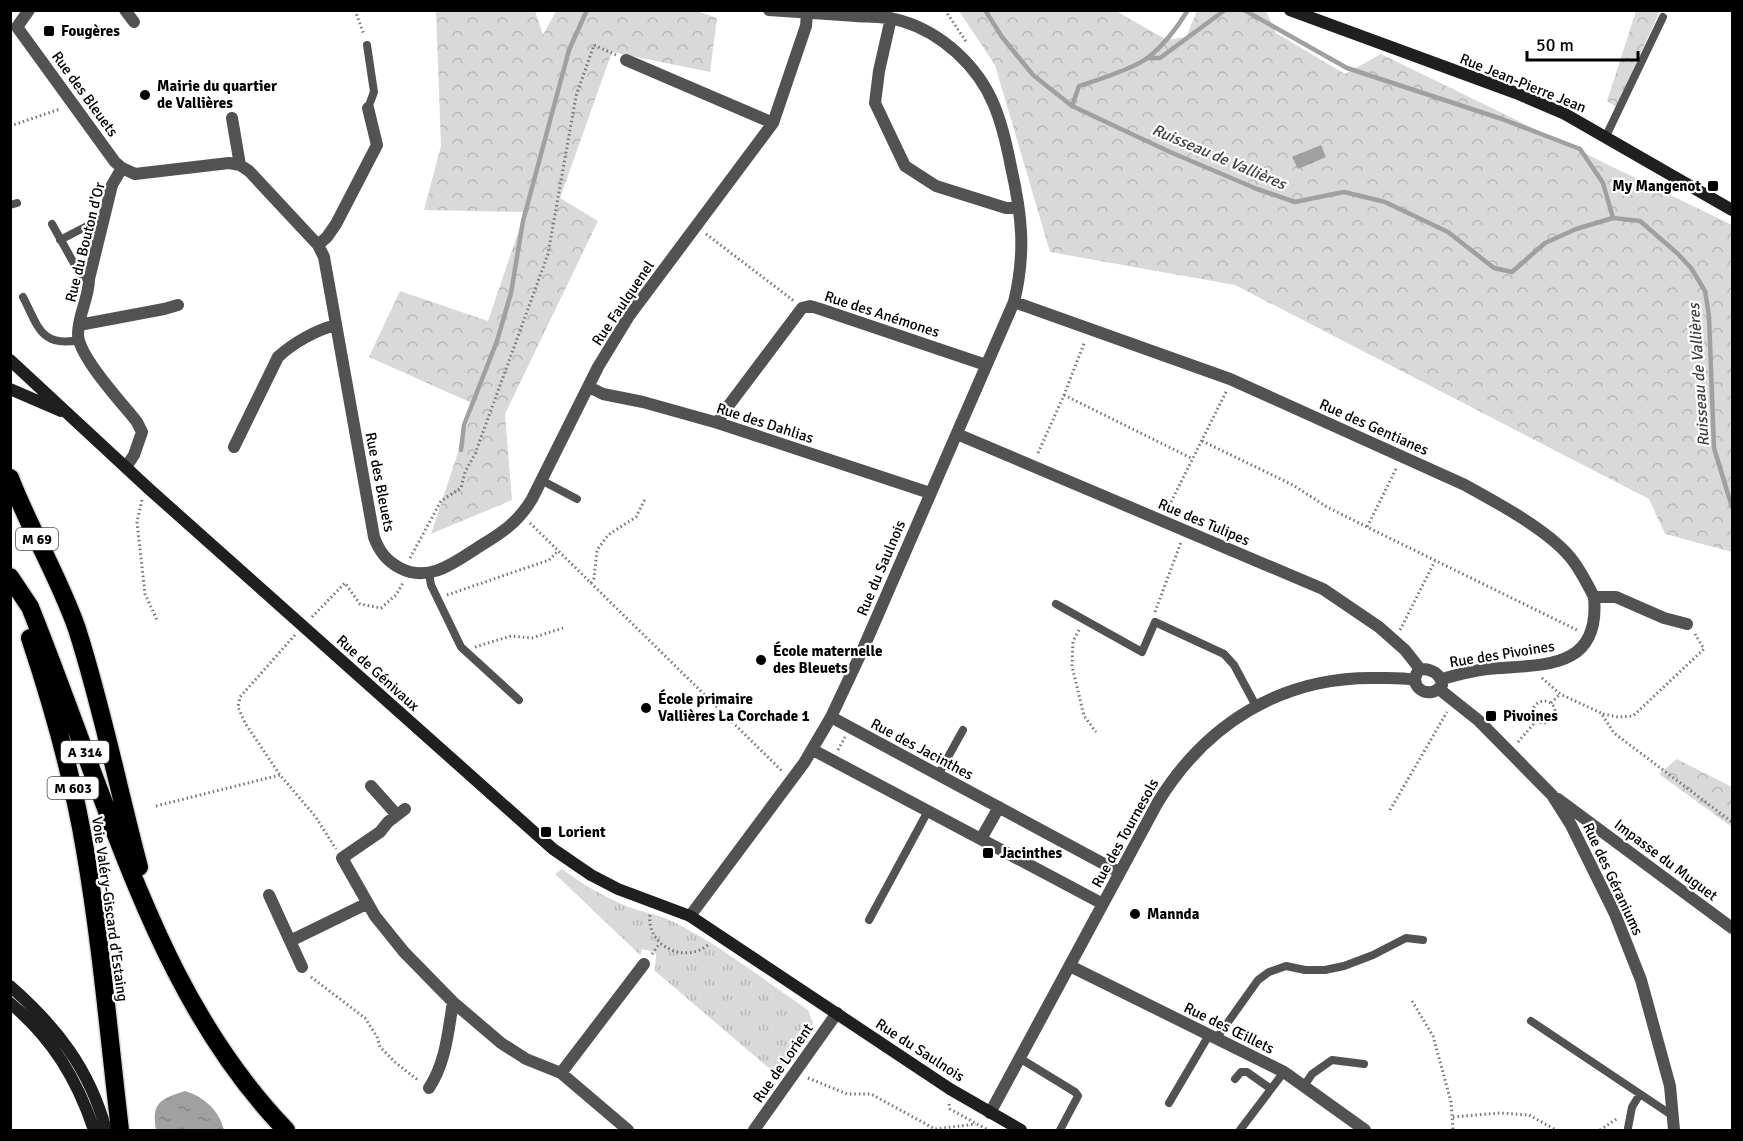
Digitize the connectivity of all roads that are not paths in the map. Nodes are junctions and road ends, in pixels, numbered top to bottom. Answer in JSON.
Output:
{"nodes":[{"id":1,"x":29,"y":10,"type":"edge"},
{"id":2,"x":125,"y":10,"type":"edge"},
{"id":3,"x":769,"y":10,"type":"edge"},
{"id":4,"x":1290,"y":10,"type":"edge"},
{"id":5,"x":807,"y":13,"type":"junction"},
{"id":6,"x":1663,"y":17,"type":"dead end"},
{"id":7,"x":891,"y":18,"type":"junction"},
{"id":8,"x":134,"y":22,"type":"dead end"},
{"id":9,"x":14,"y":26,"type":"edge"},
{"id":10,"x":368,"y":45,"type":"road end"},
{"id":11,"x":627,"y":60,"type":"road end"},
{"id":12,"x":368,"y":108,"type":"joint"},
{"id":13,"x":232,"y":118,"type":"dead end"},
{"id":14,"x":773,"y":123,"type":"junction"},
{"id":15,"x":1606,"y":136,"type":"junction"},
{"id":16,"x":240,"y":165,"type":"junction"},
{"id":17,"x":122,"y":168,"type":"junction"},
{"id":18,"x":1018,"y":208,"type":"junction"},
{"id":19,"x":1732,"y":210,"type":"edge"},
{"id":20,"x":52,"y":224,"type":"dead end"},
{"id":21,"x":102,"y":228,"type":"junction"},
{"id":22,"x":60,"y":240,"type":"junction"},
{"id":23,"x":318,"y":245,"type":"junction"},
{"id":24,"x":89,"y":279,"type":"junction"},
{"id":25,"x":23,"y":297,"type":"dead end"},
{"id":26,"x":1014,"y":302,"type":"junction"},
{"id":27,"x":178,"y":305,"type":"dead end"},
{"id":28,"x":79,"y":325,"type":"junction"},
{"id":29,"x":336,"y":325,"type":"junction"},
{"id":30,"x":79,"y":340,"type":"junction"},
{"id":31,"x":10,"y":360,"type":"edge"},
{"id":32,"x":986,"y":365,"type":"junction"},
{"id":33,"x":589,"y":387,"type":"junction"},
{"id":34,"x":10,"y":389,"type":"edge"},
{"id":35,"x":70,"y":415,"type":"junction"},
{"id":36,"x":718,"y":423,"type":"junction"},
{"id":37,"x":957,"y":434,"type":"junction"},
{"id":38,"x":234,"y":447,"type":"dead end"},
{"id":39,"x":126,"y":467,"type":"junction"},
{"id":40,"x":10,"y":478,"type":"edge"},
{"id":41,"x":541,"y":480,"type":"junction"},
{"id":42,"x":930,"y":493,"type":"junction"},
{"id":43,"x":577,"y":499,"type":"dead end"},
{"id":44,"x":429,"y":573,"type":"junction"},
{"id":45,"x":10,"y":578,"type":"edge"},
{"id":46,"x":10,"y":594,"type":"edge"},
{"id":47,"x":1594,"y":597,"type":"junction"},
{"id":48,"x":1056,"y":604,"type":"dead end"},
{"id":49,"x":1687,"y":624,"type":"road end"},
{"id":50,"x":1417,"y":674,"type":"junction"},
{"id":51,"x":1440,"y":684,"type":"junction"},
{"id":52,"x":519,"y":700,"type":"dead end"},
{"id":53,"x":1256,"y":706,"type":"junction"},
{"id":54,"x":831,"y":717,"type":"junction"},
{"id":55,"x":963,"y":730,"type":"dead end"},
{"id":56,"x":813,"y":750,"type":"junction"},
{"id":57,"x":938,"y":775,"type":"junction"},
{"id":58,"x":371,"y":786,"type":"dead end"},
{"id":59,"x":1552,"y":795,"type":"junction"},
{"id":60,"x":999,"y":807,"type":"junction"},
{"id":61,"x":928,"y":811,"type":"junction"},
{"id":62,"x":981,"y":839,"type":"junction"},
{"id":63,"x":1119,"y":872,"type":"junction"},
{"id":64,"x":269,"y":895,"type":"dead end"},
{"id":65,"x":366,"y":904,"type":"junction"},
{"id":66,"x":1103,"y":904,"type":"junction"},
{"id":67,"x":690,"y":916,"type":"junction"},
{"id":68,"x":869,"y":920,"type":"dead end"},
{"id":69,"x":1732,"y":928,"type":"edge"},
{"id":70,"x":155,"y":930,"type":"junction"},
{"id":71,"x":1423,"y":940,"type":"dead end"},
{"id":72,"x":290,"y":941,"type":"junction"},
{"id":73,"x":644,"y":964,"type":"dead end"},
{"id":74,"x":1070,"y":966,"type":"junction"},
{"id":75,"x":302,"y":967,"type":"road end"},
{"id":76,"x":10,"y":986,"type":"edge"},
{"id":77,"x":453,"y":1002,"type":"junction"},
{"id":78,"x":10,"y":1003,"type":"edge"},
{"id":79,"x":837,"y":1013,"type":"junction"},
{"id":80,"x":1531,"y":1020,"type":"dead end"},
{"id":81,"x":1213,"y":1037,"type":"junction"},
{"id":82,"x":1021,"y":1059,"type":"junction"},
{"id":83,"x":1364,"y":1065,"type":"dead end"},
{"id":84,"x":1284,"y":1072,"type":"junction"},
{"id":85,"x":561,"y":1073,"type":"junction"},
{"id":86,"x":1235,"y":1079,"type":"dead end"},
{"id":87,"x":1304,"y":1086,"type":"junction"},
{"id":88,"x":429,"y":1088,"type":"road end"},
{"id":89,"x":1271,"y":1089,"type":"junction"},
{"id":90,"x":1640,"y":1094,"type":"junction"},
{"id":91,"x":1169,"y":1103,"type":"dead end"},
{"id":92,"x":990,"y":1113,"type":"junction"},
{"id":93,"x":1674,"y":1116,"type":"junction"},
{"id":94,"x":1628,"y":1128,"type":"dead end"},
{"id":95,"x":94,"y":1131,"type":"edge"},
{"id":96,"x":106,"y":1131,"type":"edge"},
{"id":97,"x":120,"y":1131,"type":"edge"},
{"id":98,"x":285,"y":1131,"type":"edge"},
{"id":99,"x":627,"y":1131,"type":"edge"},
{"id":100,"x":754,"y":1131,"type":"edge"},
{"id":101,"x":1021,"y":1131,"type":"edge"},
{"id":102,"x":1060,"y":1131,"type":"edge"},
{"id":103,"x":1240,"y":1131,"type":"edge"},
{"id":104,"x":1365,"y":1131,"type":"edge"},
{"id":105,"x":1674,"y":1131,"type":"edge"}],
"edges":[{"from":1,"to":9,"type":"street"},
{"from":2,"to":8,"type":"street"},
{"from":3,"to":5,"type":"street","name":"Rue du Saulnois"},
{"from":4,"to":15,"type":"street","name":"Rue Jean-Pierre Jean"},
{"from":5,"to":7,"type":"street","name":"Rue du Saulnois"},
{"from":5,"to":14,"type":"street","name":"Rue Faulquenel"},
{"from":6,"to":15,"type":"lane"},
{"from":7,"to":18,"type":"street","name":"Rue du Saulnois"},
{"from":7,"to":18,"type":"street"},
{"from":9,"to":17,"type":"street","name":"Rue des Bleuets"},
{"from":10,"to":12,"type":"lane"},
{"from":11,"to":14,"type":"street"},
{"from":12,"to":23,"type":"street"},
{"from":13,"to":16,"type":"street"},
{"from":14,"to":33,"type":"street","name":"Rue Faulquenel"},
{"from":15,"to":19,"type":"street","name":"Rue Jean-Pierre Jean"},
{"from":16,"to":17,"type":"street"},
{"from":16,"to":23,"type":"street","name":"Rue des Bleuets"},
{"from":17,"to":21,"type":"street","name":"Rue du Bouton d'Or"},
{"from":18,"to":26,"type":"street","name":"Rue du Saulnois"},
{"from":20,"to":22,"type":"lane"},
{"from":21,"to":22,"type":"lane"},
{"from":21,"to":24,"type":"street","name":"Rue du Bouton d'Or"},
{"from":22,"to":24,"type":"lane"},
{"from":23,"to":29,"type":"street","name":"Rue des Bleuets"},
{"from":24,"to":28,"type":"street","name":"Rue du Bouton d'Or"},
{"from":25,"to":30,"type":"lane"},
{"from":26,"to":32,"type":"street","name":"Rue du Saulnois"},
{"from":26,"to":47,"type":"street","name":"Rue des Gentianes"},
{"from":27,"to":28,"type":"street","name":"Rue du Bouton d'Or"},
{"from":28,"to":30,"type":"street","name":"Rue du Bouton d'Or"},
{"from":29,"to":38,"type":"street"},
{"from":29,"to":44,"type":"street","name":"Rue des Bleuets"},
{"from":30,"to":39,"type":"street","name":"Rue du Bouton d'Or"},
{"from":31,"to":35,"type":"street","name":"Rue de Génivaux"},
{"from":32,"to":36,"type":"street","name":"Rue des Anémones"},
{"from":32,"to":37,"type":"street","name":"Rue du Saulnois"},
{"from":33,"to":36,"type":"street","name":"Rue des Dahlias"},
{"from":33,"to":41,"type":"street","name":"Rue Faulquenel"},
{"from":34,"to":35,"type":"street","name":"Rue de Génivaux"},
{"from":35,"to":39,"type":"street","name":"Rue de Génivaux"},
{"from":36,"to":42,"type":"street","name":"Rue des Dahlias"},
{"from":37,"to":42,"type":"street","name":"Rue du Saulnois"},
{"from":37,"to":50,"type":"street","name":"Rue des Tulipes"},
{"from":39,"to":67,"type":"street","name":"Rue de Génivaux"},
{"from":40,"to":70,"type":"highway","number":"M 69"},
{"from":41,"to":43,"type":"lane"},
{"from":41,"to":44,"type":"street","name":"Rue Faulquenel"},
{"from":42,"to":54,"type":"street","name":"Rue du Saulnois"},
{"from":44,"to":52,"type":"lane"},
{"from":45,"to":70,"type":"highway","number":"A 314"},
{"from":46,"to":97,"type":"highway","name":"Voie Valéry-Giscard d'Estaing","number":"M 603"},
{"from":47,"to":49,"type":"street"},
{"from":47,"to":51,"type":"street","name":"Rue des Pivoines"},
{"from":48,"to":53,"type":"lane"},
{"from":50,"to":51,"type":"street"},
{"from":50,"to":51,"type":"street"},
{"from":50,"to":53,"type":"street","name":"Rue des Tournesols"},
{"from":51,"to":59,"type":"street","name":"Rue des Géraniums"},
{"from":53,"to":63,"type":"street","name":"Rue des Tournesols"},
{"from":54,"to":56,"type":"street","name":"Rue du Saulnois"},
{"from":54,"to":57,"type":"street","name":"Rue des Jacinthes"},
{"from":55,"to":57,"type":"lane"},
{"from":56,"to":61,"type":"street"},
{"from":56,"to":67,"type":"street","name":"Rue du Saulnois"},
{"from":57,"to":60,"type":"street","name":"Rue des Jacinthes"},
{"from":58,"to":65,"type":"street"},
{"from":59,"to":69,"type":"street","name":"Impasse du Muguet"},
{"from":59,"to":93,"type":"street","name":"Rue des Géraniums"},
{"from":60,"to":62,"type":"street"},
{"from":60,"to":63,"type":"street","name":"Rue des Jacinthes"},
{"from":61,"to":62,"type":"street"},
{"from":61,"to":68,"type":"lane"},
{"from":62,"to":66,"type":"street"},
{"from":63,"to":66,"type":"street","name":"Rue des Tournesols"},
{"from":64,"to":72,"type":"street"},
{"from":65,"to":72,"type":"street"},
{"from":65,"to":77,"type":"street"},
{"from":66,"to":74,"type":"street","name":"Rue des Tournesols"},
{"from":67,"to":79,"type":"street","name":"Rue du Saulnois"},
{"from":70,"to":98,"type":"highway","number":"A 314"},
{"from":71,"to":81,"type":"lane"},
{"from":72,"to":75,"type":"street"},
{"from":73,"to":85,"type":"street"},
{"from":74,"to":81,"type":"street","name":"Rue des Œillets"},
{"from":74,"to":82,"type":"street","name":"Rue des Tournesols"},
{"from":76,"to":96,"type":"street"},
{"from":77,"to":85,"type":"street"},
{"from":77,"to":88,"type":"street"},
{"from":78,"to":95,"type":"street"},
{"from":79,"to":92,"type":"street","name":"Rue du Saulnois"},
{"from":79,"to":100,"type":"street","name":"Rue de Lorient"},
{"from":80,"to":90,"type":"lane"},
{"from":81,"to":84,"type":"street","name":"Rue des Œillets"},
{"from":81,"to":91,"type":"lane"},
{"from":82,"to":92,"type":"street","name":"Rue des Tournesols"},
{"from":82,"to":102,"type":"lane"},
{"from":83,"to":87,"type":"lane"},
{"from":84,"to":87,"type":"street","name":"Rue des Œillets"},
{"from":84,"to":89,"type":"lane"},
{"from":85,"to":99,"type":"street"},
{"from":86,"to":89,"type":"lane"},
{"from":87,"to":104,"type":"street","name":"Rue des Œillets"},
{"from":89,"to":103,"type":"lane"},
{"from":90,"to":93,"type":"lane"},
{"from":90,"to":94,"type":"lane"},
{"from":92,"to":101,"type":"street","name":"Rue du Saulnois"},
{"from":93,"to":105,"type":"street","name":"Rue des Géraniums"}]}
